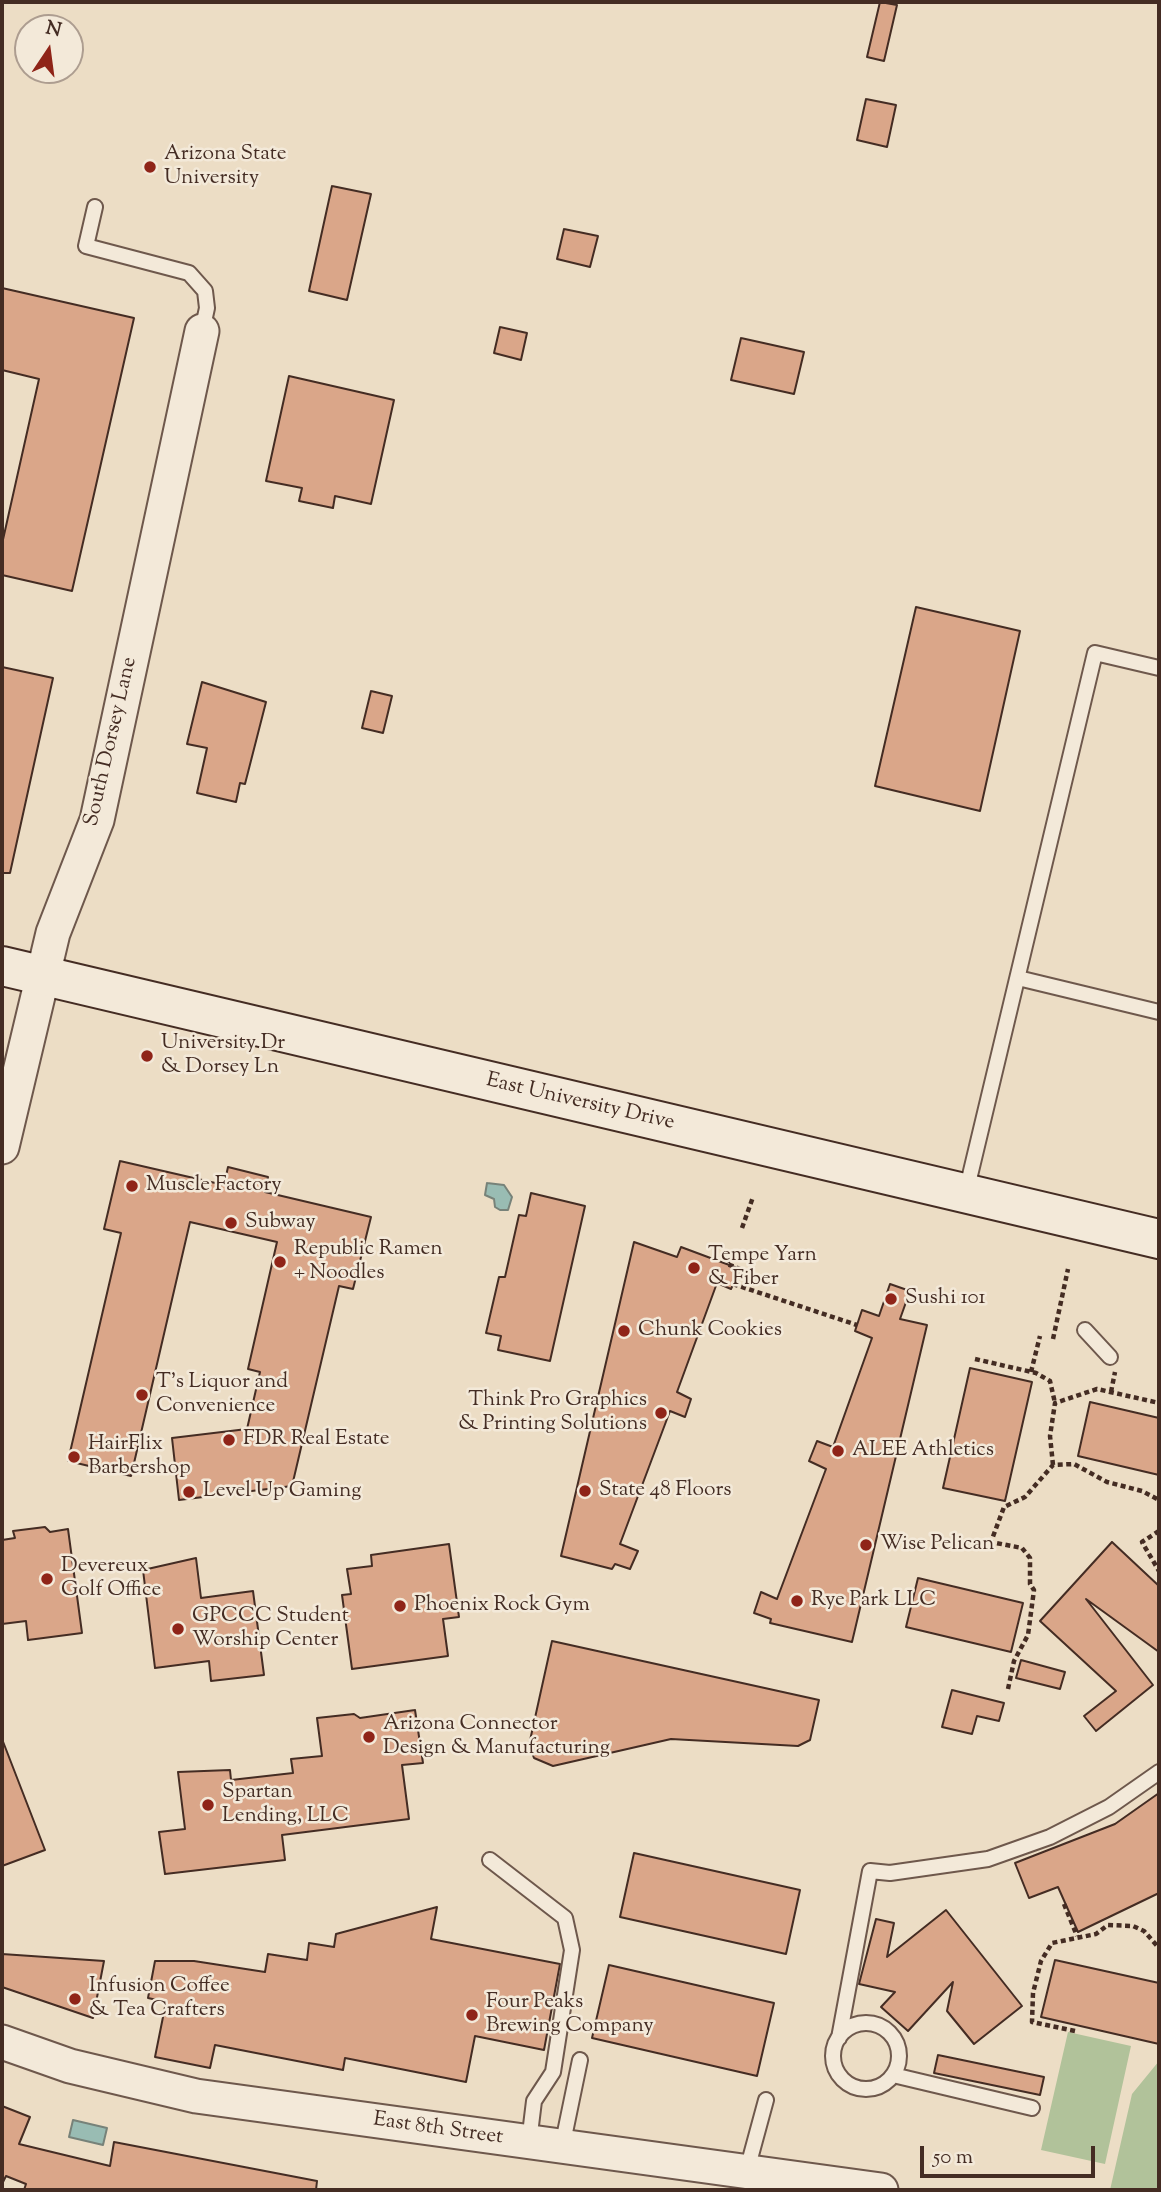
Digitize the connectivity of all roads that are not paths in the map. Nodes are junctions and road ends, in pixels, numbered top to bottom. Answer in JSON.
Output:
{"nodes":[{"id":1,"x":95,"y":207,"type":"dead end"},
{"id":2,"x":202,"y":331,"type":"joint"},
{"id":3,"x":1159,"y":668,"type":"edge"},
{"id":4,"x":2,"y":966,"type":"edge"},
{"id":5,"x":42,"y":975,"type":"junction"},
{"id":6,"x":1018,"y":978,"type":"junction"},
{"id":7,"x":1159,"y":1012,"type":"edge"},
{"id":8,"x":2,"y":1147,"type":"edge"},
{"id":9,"x":966,"y":1194,"type":"junction"},
{"id":10,"x":1159,"y":1239,"type":"edge"},
{"id":11,"x":1085,"y":1330,"type":"dead end"},
{"id":12,"x":1110,"y":1357,"type":"dead end"},
{"id":13,"x":1159,"y":1772,"type":"edge"},
{"id":14,"x":490,"y":1860,"type":"dead end"},
{"id":15,"x":839,"y":2038,"type":"junction"},
{"id":16,"x":2,"y":2042,"type":"edge"},
{"id":17,"x":580,"y":2060,"type":"dead end"},
{"id":18,"x":893,"y":2075,"type":"junction"},
{"id":19,"x":766,"y":2100,"type":"dead end"},
{"id":20,"x":1032,"y":2108,"type":"dead end"},
{"id":21,"x":529,"y":2143,"type":"junction"},
{"id":22,"x":562,"y":2147,"type":"junction"},
{"id":23,"x":747,"y":2170,"type":"junction"},
{"id":24,"x":881,"y":2190,"type":"edge"}],
"edges":[{"from":1,"to":2,"type":"lane"},
{"from":2,"to":5,"type":"street","name":"South Dorsey Lane"},
{"from":3,"to":6,"type":"lane"},
{"from":4,"to":5,"type":"main road","name":"East University Drive"},
{"from":5,"to":8,"type":"street","name":"South Dorsey Lane"},
{"from":5,"to":9,"type":"main road","name":"East University Drive"},
{"from":6,"to":7,"type":"lane"},
{"from":6,"to":9,"type":"lane"},
{"from":9,"to":10,"type":"main road","name":"East University Drive"},
{"from":11,"to":12,"type":"lane"},
{"from":13,"to":15,"type":"lane"},
{"from":14,"to":21,"type":"lane"},
{"from":15,"to":18,"type":"lane"},
{"from":15,"to":18,"type":"lane"},
{"from":16,"to":21,"type":"street","name":"East 8th Street"},
{"from":17,"to":22,"type":"lane"},
{"from":18,"to":20,"type":"lane"},
{"from":19,"to":23,"type":"lane"},
{"from":21,"to":22,"type":"street","name":"East 8th Street"},
{"from":22,"to":23,"type":"street","name":"East 8th Street"},
{"from":23,"to":24,"type":"street","name":"East 8th Street"}]}
